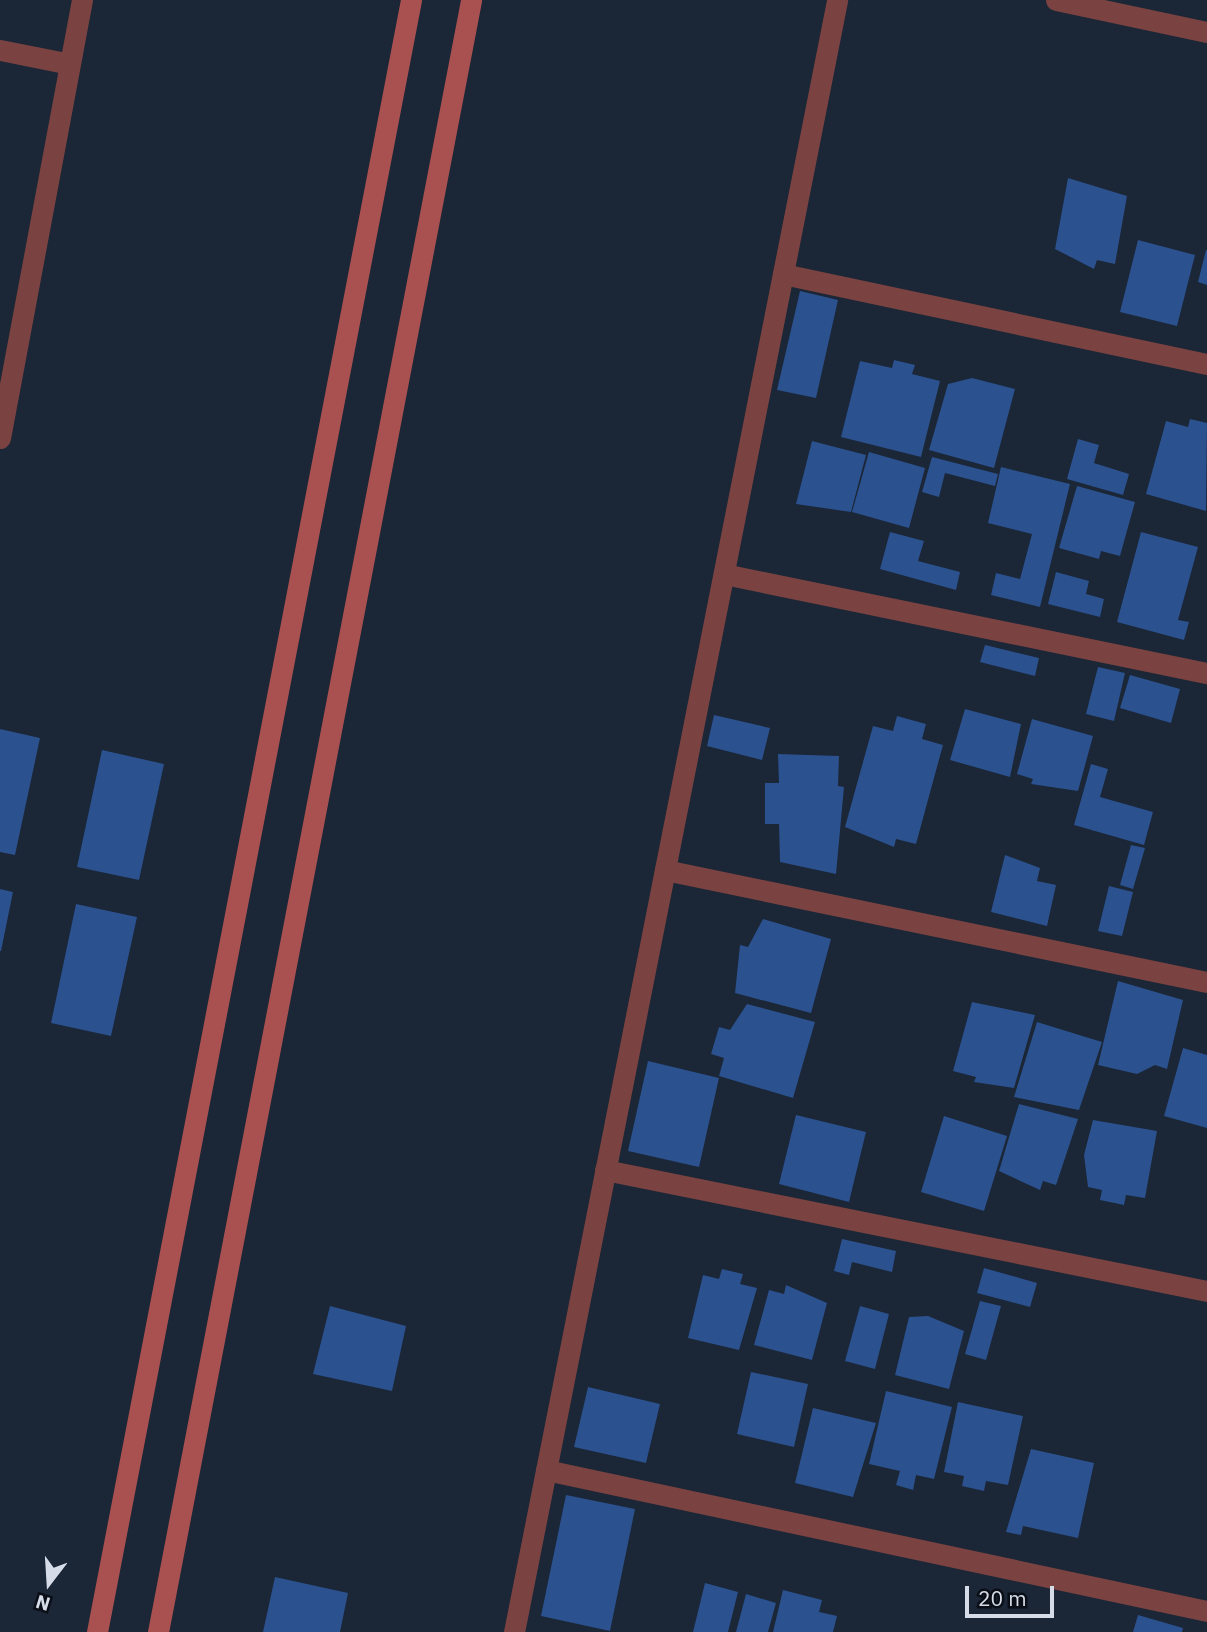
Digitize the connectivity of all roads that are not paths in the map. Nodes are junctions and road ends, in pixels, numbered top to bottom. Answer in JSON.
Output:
{"nodes":[{"id":1,"x":82,"y":0,"type":"edge"},
{"id":2,"x":411,"y":0,"type":"edge"},
{"id":3,"x":471,"y":0,"type":"edge"},
{"id":4,"x":838,"y":0,"type":"edge"},
{"id":5,"x":1056,"y":0,"type":"edge"},
{"id":6,"x":1207,"y":32,"type":"edge"},
{"id":7,"x":0,"y":50,"type":"edge"},
{"id":8,"x":71,"y":64,"type":"junction"},
{"id":9,"x":783,"y":274,"type":"junction"},
{"id":10,"x":1207,"y":364,"type":"edge"},
{"id":11,"x":6,"y":375,"type":"edge"},
{"id":12,"x":0,"y":438,"type":"edge"},
{"id":13,"x":723,"y":574,"type":"junction"},
{"id":14,"x":1207,"y":673,"type":"edge"},
{"id":15,"x":665,"y":870,"type":"junction"},
{"id":16,"x":1207,"y":982,"type":"edge"},
{"id":17,"x":605,"y":1170,"type":"junction"},
{"id":18,"x":1207,"y":1291,"type":"edge"},
{"id":19,"x":546,"y":1470,"type":"junction"},
{"id":20,"x":1207,"y":1611,"type":"edge"},
{"id":21,"x":97,"y":1632,"type":"edge"},
{"id":22,"x":158,"y":1632,"type":"edge"},
{"id":23,"x":514,"y":1632,"type":"edge"}],
"edges":[{"from":1,"to":8,"type":"street"},
{"from":2,"to":21,"type":"main road"},
{"from":3,"to":22,"type":"main road"},
{"from":4,"to":9,"type":"street"},
{"from":5,"to":6,"type":"street"},
{"from":7,"to":8,"type":"street"},
{"from":8,"to":11,"type":"street"},
{"from":9,"to":10,"type":"street"},
{"from":9,"to":13,"type":"street"},
{"from":11,"to":12,"type":"street"},
{"from":13,"to":14,"type":"street"},
{"from":13,"to":15,"type":"street"},
{"from":15,"to":16,"type":"street"},
{"from":15,"to":17,"type":"street"},
{"from":17,"to":18,"type":"street"},
{"from":17,"to":19,"type":"street"},
{"from":19,"to":20,"type":"street"},
{"from":19,"to":23,"type":"street"}]}
